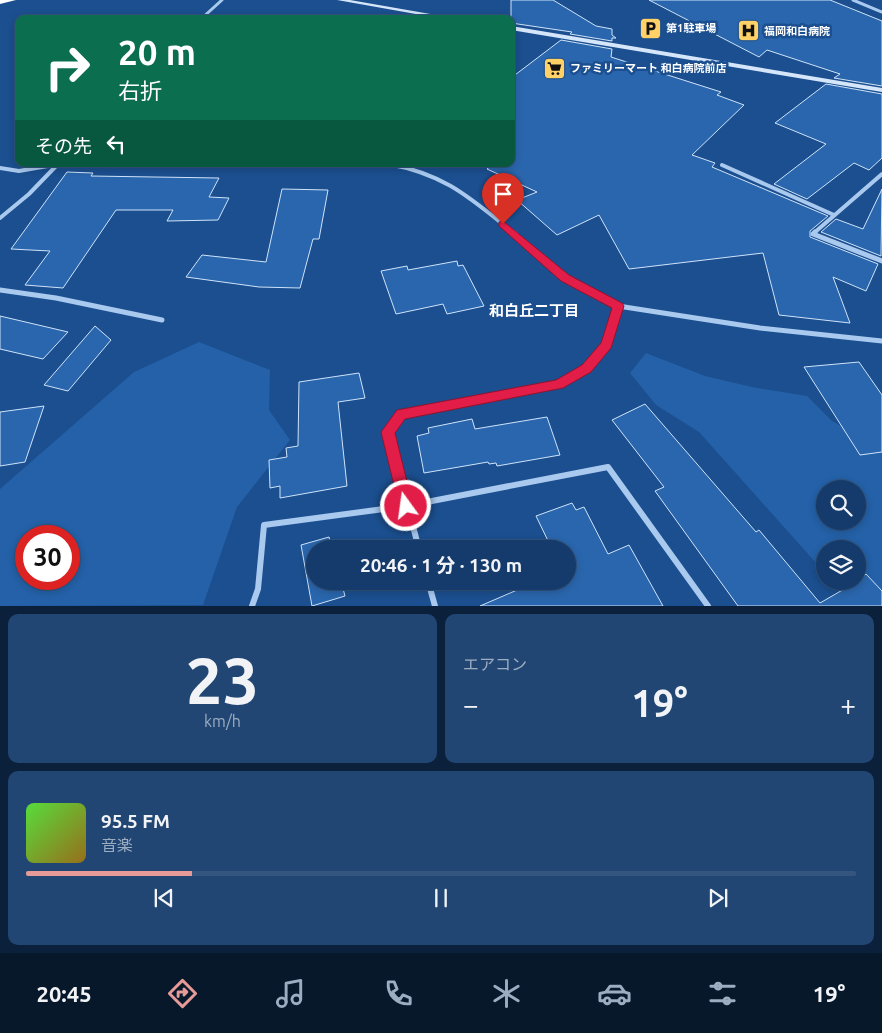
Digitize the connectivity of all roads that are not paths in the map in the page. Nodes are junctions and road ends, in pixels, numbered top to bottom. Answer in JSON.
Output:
{"nodes":[{"id":1,"x":12,"y":0,"type":"edge"},
{"id":2,"x":222,"y":0,"type":"edge"},
{"id":3,"x":340,"y":0,"type":"edge"},
{"id":4,"x":853,"y":0,"type":"edge"},
{"id":5,"x":0,"y":1,"type":"edge"},
{"id":6,"x":882,"y":12,"type":"edge"},
{"id":7,"x":205,"y":15,"type":"edge"},
{"id":8,"x":432,"y":15,"type":"edge"},
{"id":9,"x":515,"y":29,"type":"edge"},
{"id":10,"x":882,"y":90,"type":"edge"},
{"id":11,"x":722,"y":165,"type":"dead end"},
{"id":12,"x":42,"y":167,"type":"edge"},
{"id":13,"x":56,"y":167,"type":"edge"},
{"id":14,"x":405,"y":167,"type":"edge"},
{"id":15,"x":0,"y":168,"type":"edge"},
{"id":16,"x":882,"y":174,"type":"edge"},
{"id":17,"x":834,"y":216,"type":"junction"},
{"id":18,"x":0,"y":218,"type":"edge"},
{"id":19,"x":882,"y":261,"type":"edge"},
{"id":20,"x":0,"y":290,"type":"edge"},
{"id":21,"x":618,"y":306,"type":"junction"},
{"id":22,"x":162,"y":320,"type":"dead end"},
{"id":23,"x":882,"y":341,"type":"edge"},
{"id":24,"x":406,"y":506,"type":"junction"},
{"id":25,"x":416,"y":540,"type":"edge"},
{"id":26,"x":431,"y":590,"type":"edge"},
{"id":27,"x":252,"y":606,"type":"edge"},
{"id":28,"x":435,"y":606,"type":"edge"},
{"id":29,"x":708,"y":606,"type":"edge"}],
"edges":[{"from":1,"to":5,"type":"highway"},
{"from":2,"to":7,"type":"street"},
{"from":3,"to":8,"type":"street"},
{"from":4,"to":6,"type":"street"},
{"from":9,"to":10,"type":"street"},
{"from":11,"to":17,"type":"street"},
{"from":12,"to":15,"type":"street"},
{"from":13,"to":18,"type":"street"},
{"from":14,"to":21,"type":"street"},
{"from":16,"to":17,"type":"street"},
{"from":17,"to":19,"type":"street"},
{"from":20,"to":22,"type":"street"},
{"from":21,"to":23,"type":"street"},
{"from":21,"to":24,"type":"street"},
{"from":24,"to":25,"type":"street"},
{"from":24,"to":27,"type":"street"},
{"from":24,"to":29,"type":"street"},
{"from":26,"to":28,"type":"street"}]}
